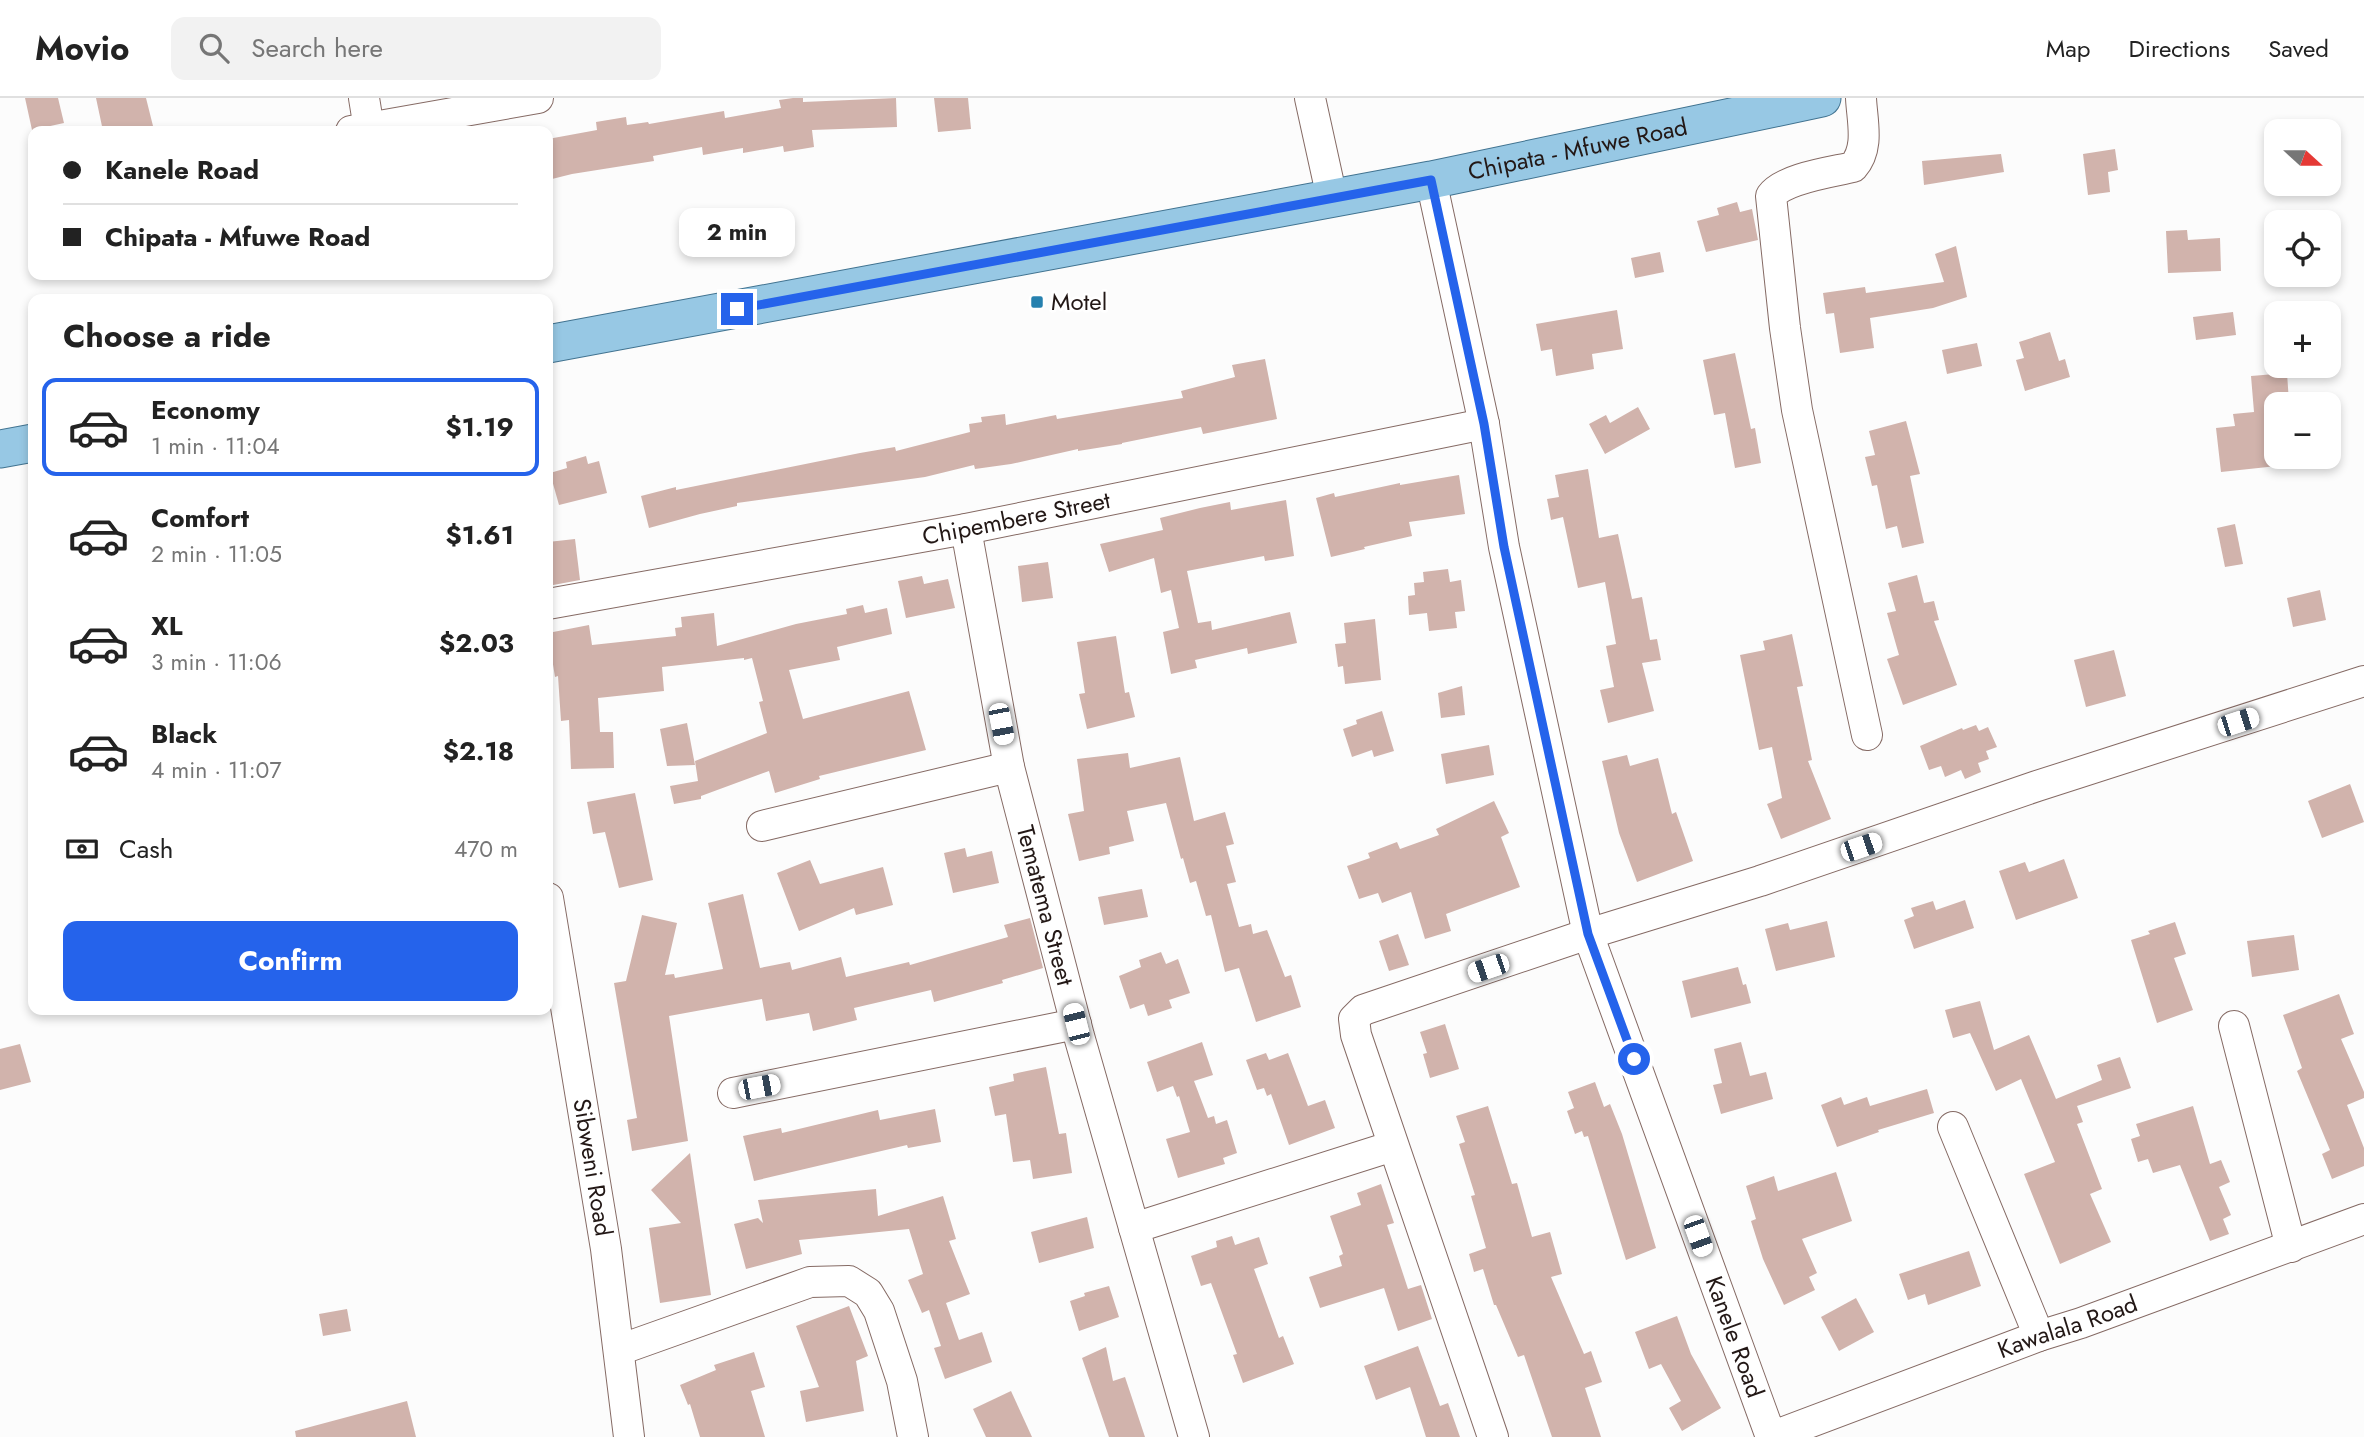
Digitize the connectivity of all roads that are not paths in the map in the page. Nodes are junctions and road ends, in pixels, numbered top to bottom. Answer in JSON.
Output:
{"nodes":[{"id":1,"x":363,"y":98,"type":"edge"},
{"id":2,"x":538,"y":98,"type":"edge"},
{"id":3,"x":1310,"y":98,"type":"edge"},
{"id":4,"x":1822,"y":98,"type":"edge"},
{"id":5,"x":1861,"y":98,"type":"edge"},
{"id":6,"x":360,"y":126,"type":"edge"},
{"id":7,"x":382,"y":126,"type":"edge"},
{"id":8,"x":1431,"y":180,"type":"junction"},
{"id":9,"x":1332,"y":198,"type":"junction"},
{"id":10,"x":553,"y":343,"type":"edge"},
{"id":11,"x":1484,"y":424,"type":"junction"},
{"id":12,"x":28,"y":444,"type":"edge"},
{"id":13,"x":0,"y":449,"type":"edge"},
{"id":14,"x":966,"y":529,"type":"junction"},
{"id":15,"x":553,"y":603,"type":"edge"},
{"id":16,"x":2364,"y":681,"type":"edge"},
{"id":17,"x":1867,"y":735,"type":"dead end"},
{"id":18,"x":1009,"y":767,"type":"junction"},
{"id":19,"x":762,"y":826,"type":"dead end"},
{"id":20,"x":553,"y":929,"type":"edge"},
{"id":21,"x":1588,"y":934,"type":"junction"},
{"id":22,"x":1076,"y":1024,"type":"junction"},
{"id":23,"x":2234,"y":1026,"type":"dead end"},
{"id":24,"x":733,"y":1093,"type":"dead end"},
{"id":25,"x":1953,"y":1127,"type":"dead end"},
{"id":26,"x":1393,"y":1146,"type":"junction"},
{"id":27,"x":2364,"y":1219,"type":"edge"},
{"id":28,"x":1134,"y":1228,"type":"junction"},
{"id":29,"x":2291,"y":1247,"type":"junction"},
{"id":30,"x":2039,"y":1336,"type":"junction"},
{"id":31,"x":619,"y":1350,"type":"junction"},
{"id":32,"x":629,"y":1437,"type":"edge"},
{"id":33,"x":913,"y":1437,"type":"edge"},
{"id":34,"x":1194,"y":1437,"type":"edge"},
{"id":35,"x":1493,"y":1437,"type":"edge"},
{"id":36,"x":1771,"y":1437,"type":"edge"}],
"edges":[{"from":1,"to":6,"type":"street"},
{"from":2,"to":7,"type":"street"},
{"from":3,"to":9,"type":"street"},
{"from":4,"to":8,"type":"main road","name":"Chipata - Mfuwe Road"},
{"from":5,"to":17,"type":"street"},
{"from":8,"to":9,"type":"main road","name":"Chipata - Mfuwe Road"},
{"from":8,"to":11,"type":"street","name":"Kanele Road"},
{"from":9,"to":10,"type":"main road","name":"Chipata - Mfuwe Road"},
{"from":11,"to":14,"type":"street","name":"Chipembere Street"},
{"from":11,"to":21,"type":"street","name":"Kanele Road"},
{"from":12,"to":13,"type":"main road"},
{"from":14,"to":15,"type":"street","name":"Chipembere Street"},
{"from":14,"to":18,"type":"street","name":"Tematema Street"},
{"from":16,"to":21,"type":"street"},
{"from":18,"to":19,"type":"street"},
{"from":18,"to":22,"type":"street","name":"Tematema Street"},
{"from":20,"to":31,"type":"street","name":"Sibweni Road"},
{"from":21,"to":26,"type":"street"},
{"from":21,"to":36,"type":"street","name":"Kanele Road"},
{"from":22,"to":24,"type":"street"},
{"from":22,"to":28,"type":"street","name":"Tematema Street"},
{"from":23,"to":29,"type":"street"},
{"from":25,"to":30,"type":"street"},
{"from":26,"to":28,"type":"street"},
{"from":26,"to":35,"type":"street"},
{"from":27,"to":29,"type":"street","name":"Kawalala Road"},
{"from":28,"to":34,"type":"street","name":"Tematema Street"},
{"from":29,"to":30,"type":"street","name":"Kawalala Road"},
{"from":30,"to":36,"type":"street","name":"Kawalala Road"},
{"from":31,"to":32,"type":"street","name":"Sibweni Road"},
{"from":31,"to":33,"type":"street"}]}
